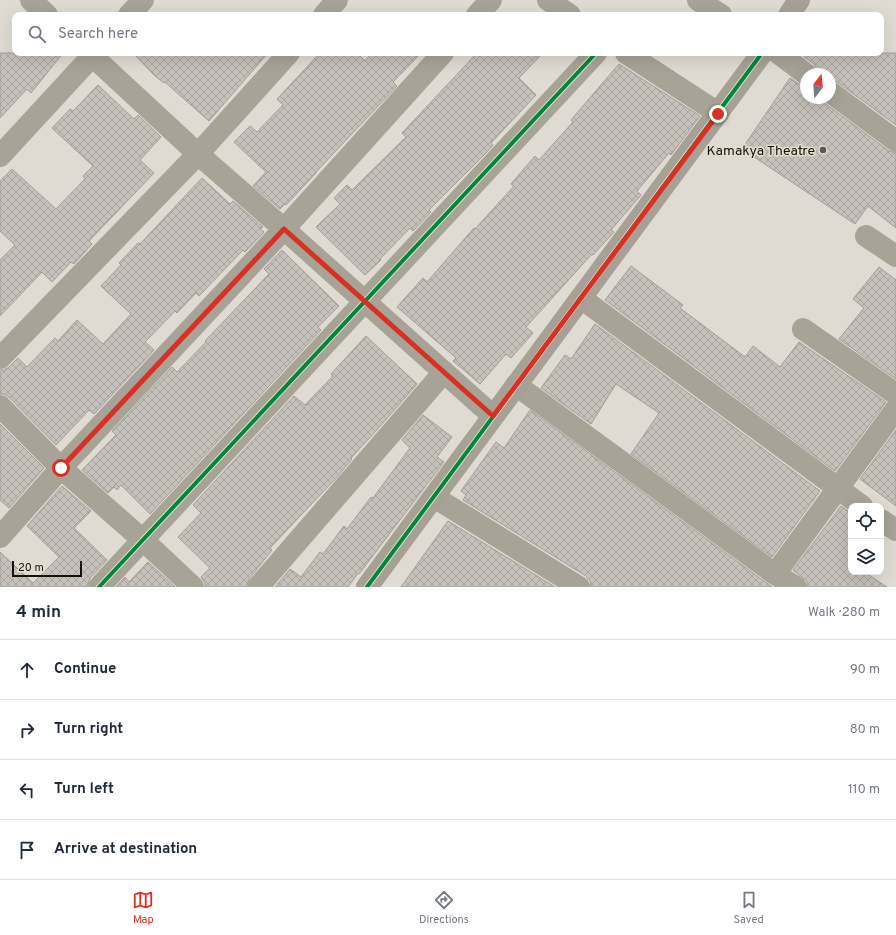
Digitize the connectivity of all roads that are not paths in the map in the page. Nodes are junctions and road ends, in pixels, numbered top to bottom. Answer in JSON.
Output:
{"nodes":[{"id":1,"x":31,"y":0,"type":"edge"},
{"id":2,"x":143,"y":0,"type":"edge"},
{"id":3,"x":337,"y":0,"type":"edge"},
{"id":4,"x":491,"y":0,"type":"edge"},
{"id":5,"x":548,"y":0,"type":"edge"},
{"id":6,"x":698,"y":0,"type":"edge"},
{"id":7,"x":799,"y":0,"type":"edge"},
{"id":8,"x":44,"y":12,"type":"edge"},
{"id":9,"x":132,"y":12,"type":"edge"},
{"id":10,"x":327,"y":12,"type":"edge"},
{"id":11,"x":480,"y":12,"type":"edge"},
{"id":12,"x":566,"y":12,"type":"edge"},
{"id":13,"x":716,"y":12,"type":"edge"},
{"id":14,"x":791,"y":12,"type":"edge"},
{"id":15,"x":90,"y":56,"type":"edge"},
{"id":16,"x":94,"y":56,"type":"edge"},
{"id":17,"x":286,"y":56,"type":"edge"},
{"id":18,"x":440,"y":56,"type":"edge"},
{"id":19,"x":593,"y":56,"type":"edge"},
{"id":20,"x":631,"y":56,"type":"edge"},
{"id":21,"x":760,"y":56,"type":"edge"},
{"id":22,"x":782,"y":56,"type":"edge"},
{"id":23,"x":800,"y":70,"type":"edge"},
{"id":24,"x":836,"y":96,"type":"edge"},
{"id":25,"x":718,"y":114,"type":"junction"},
{"id":26,"x":896,"y":141,"type":"edge"},
{"id":27,"x":198,"y":154,"type":"junction"},
{"id":28,"x":0,"y":156,"type":"edge"},
{"id":29,"x":284,"y":229,"type":"junction"},
{"id":30,"x":866,"y":236,"type":"dead end"},
{"id":31,"x":896,"y":256,"type":"edge"},
{"id":32,"x":581,"y":298,"type":"junction"},
{"id":33,"x":364,"y":300,"type":"junction"},
{"id":34,"x":803,"y":328,"type":"dead end"},
{"id":35,"x":0,"y":358,"type":"edge"},
{"id":36,"x":444,"y":372,"type":"junction"},
{"id":37,"x":516,"y":384,"type":"junction"},
{"id":38,"x":896,"y":394,"type":"edge"},
{"id":39,"x":0,"y":406,"type":"edge"},
{"id":40,"x":896,"y":408,"type":"edge"},
{"id":41,"x":493,"y":416,"type":"junction"},
{"id":42,"x":61,"y":468,"type":"junction"},
{"id":43,"x":838,"y":489,"type":"junction"},
{"id":44,"x":434,"y":497,"type":"junction"},
{"id":45,"x":858,"y":503,"type":"edge"},
{"id":46,"x":884,"y":522,"type":"edge"},
{"id":47,"x":896,"y":530,"type":"edge"},
{"id":48,"x":0,"y":537,"type":"edge"},
{"id":49,"x":143,"y":540,"type":"junction"},
{"id":50,"x":775,"y":574,"type":"junction"},
{"id":51,"x":99,"y":587,"type":"edge"},
{"id":52,"x":193,"y":587,"type":"edge"},
{"id":53,"x":258,"y":587,"type":"edge"},
{"id":54,"x":367,"y":587,"type":"edge"},
{"id":55,"x":579,"y":587,"type":"edge"},
{"id":56,"x":796,"y":587,"type":"edge"}],
"edges":[{"from":1,"to":8,"type":"street"},
{"from":2,"to":9,"type":"street"},
{"from":3,"to":10,"type":"street"},
{"from":4,"to":11,"type":"street"},
{"from":5,"to":12,"type":"street"},
{"from":6,"to":13,"type":"street"},
{"from":7,"to":14,"type":"street"},
{"from":15,"to":28,"type":"street"},
{"from":16,"to":27,"type":"street"},
{"from":17,"to":27,"type":"street"},
{"from":18,"to":29,"type":"street"},
{"from":19,"to":33,"type":"street"},
{"from":20,"to":25,"type":"street"},
{"from":21,"to":25,"type":"street"},
{"from":22,"to":23,"type":"street"},
{"from":24,"to":26,"type":"street"},
{"from":25,"to":32,"type":"street"},
{"from":27,"to":29,"type":"street"},
{"from":27,"to":35,"type":"street"},
{"from":29,"to":33,"type":"street"},
{"from":29,"to":42,"type":"street"},
{"from":30,"to":31,"type":"street"},
{"from":32,"to":37,"type":"street"},
{"from":32,"to":43,"type":"street"},
{"from":33,"to":36,"type":"street"},
{"from":33,"to":49,"type":"street"},
{"from":34,"to":38,"type":"street"},
{"from":36,"to":41,"type":"street"},
{"from":36,"to":53,"type":"street"},
{"from":37,"to":41,"type":"street"},
{"from":37,"to":50,"type":"street"},
{"from":39,"to":42,"type":"street"},
{"from":40,"to":43,"type":"street"},
{"from":41,"to":44,"type":"street"},
{"from":42,"to":48,"type":"street"},
{"from":42,"to":49,"type":"street"},
{"from":43,"to":45,"type":"street"},
{"from":43,"to":50,"type":"street"},
{"from":44,"to":54,"type":"street"},
{"from":44,"to":55,"type":"street"},
{"from":46,"to":47,"type":"street"},
{"from":49,"to":51,"type":"street"},
{"from":49,"to":52,"type":"street"},
{"from":50,"to":56,"type":"street"}]}
